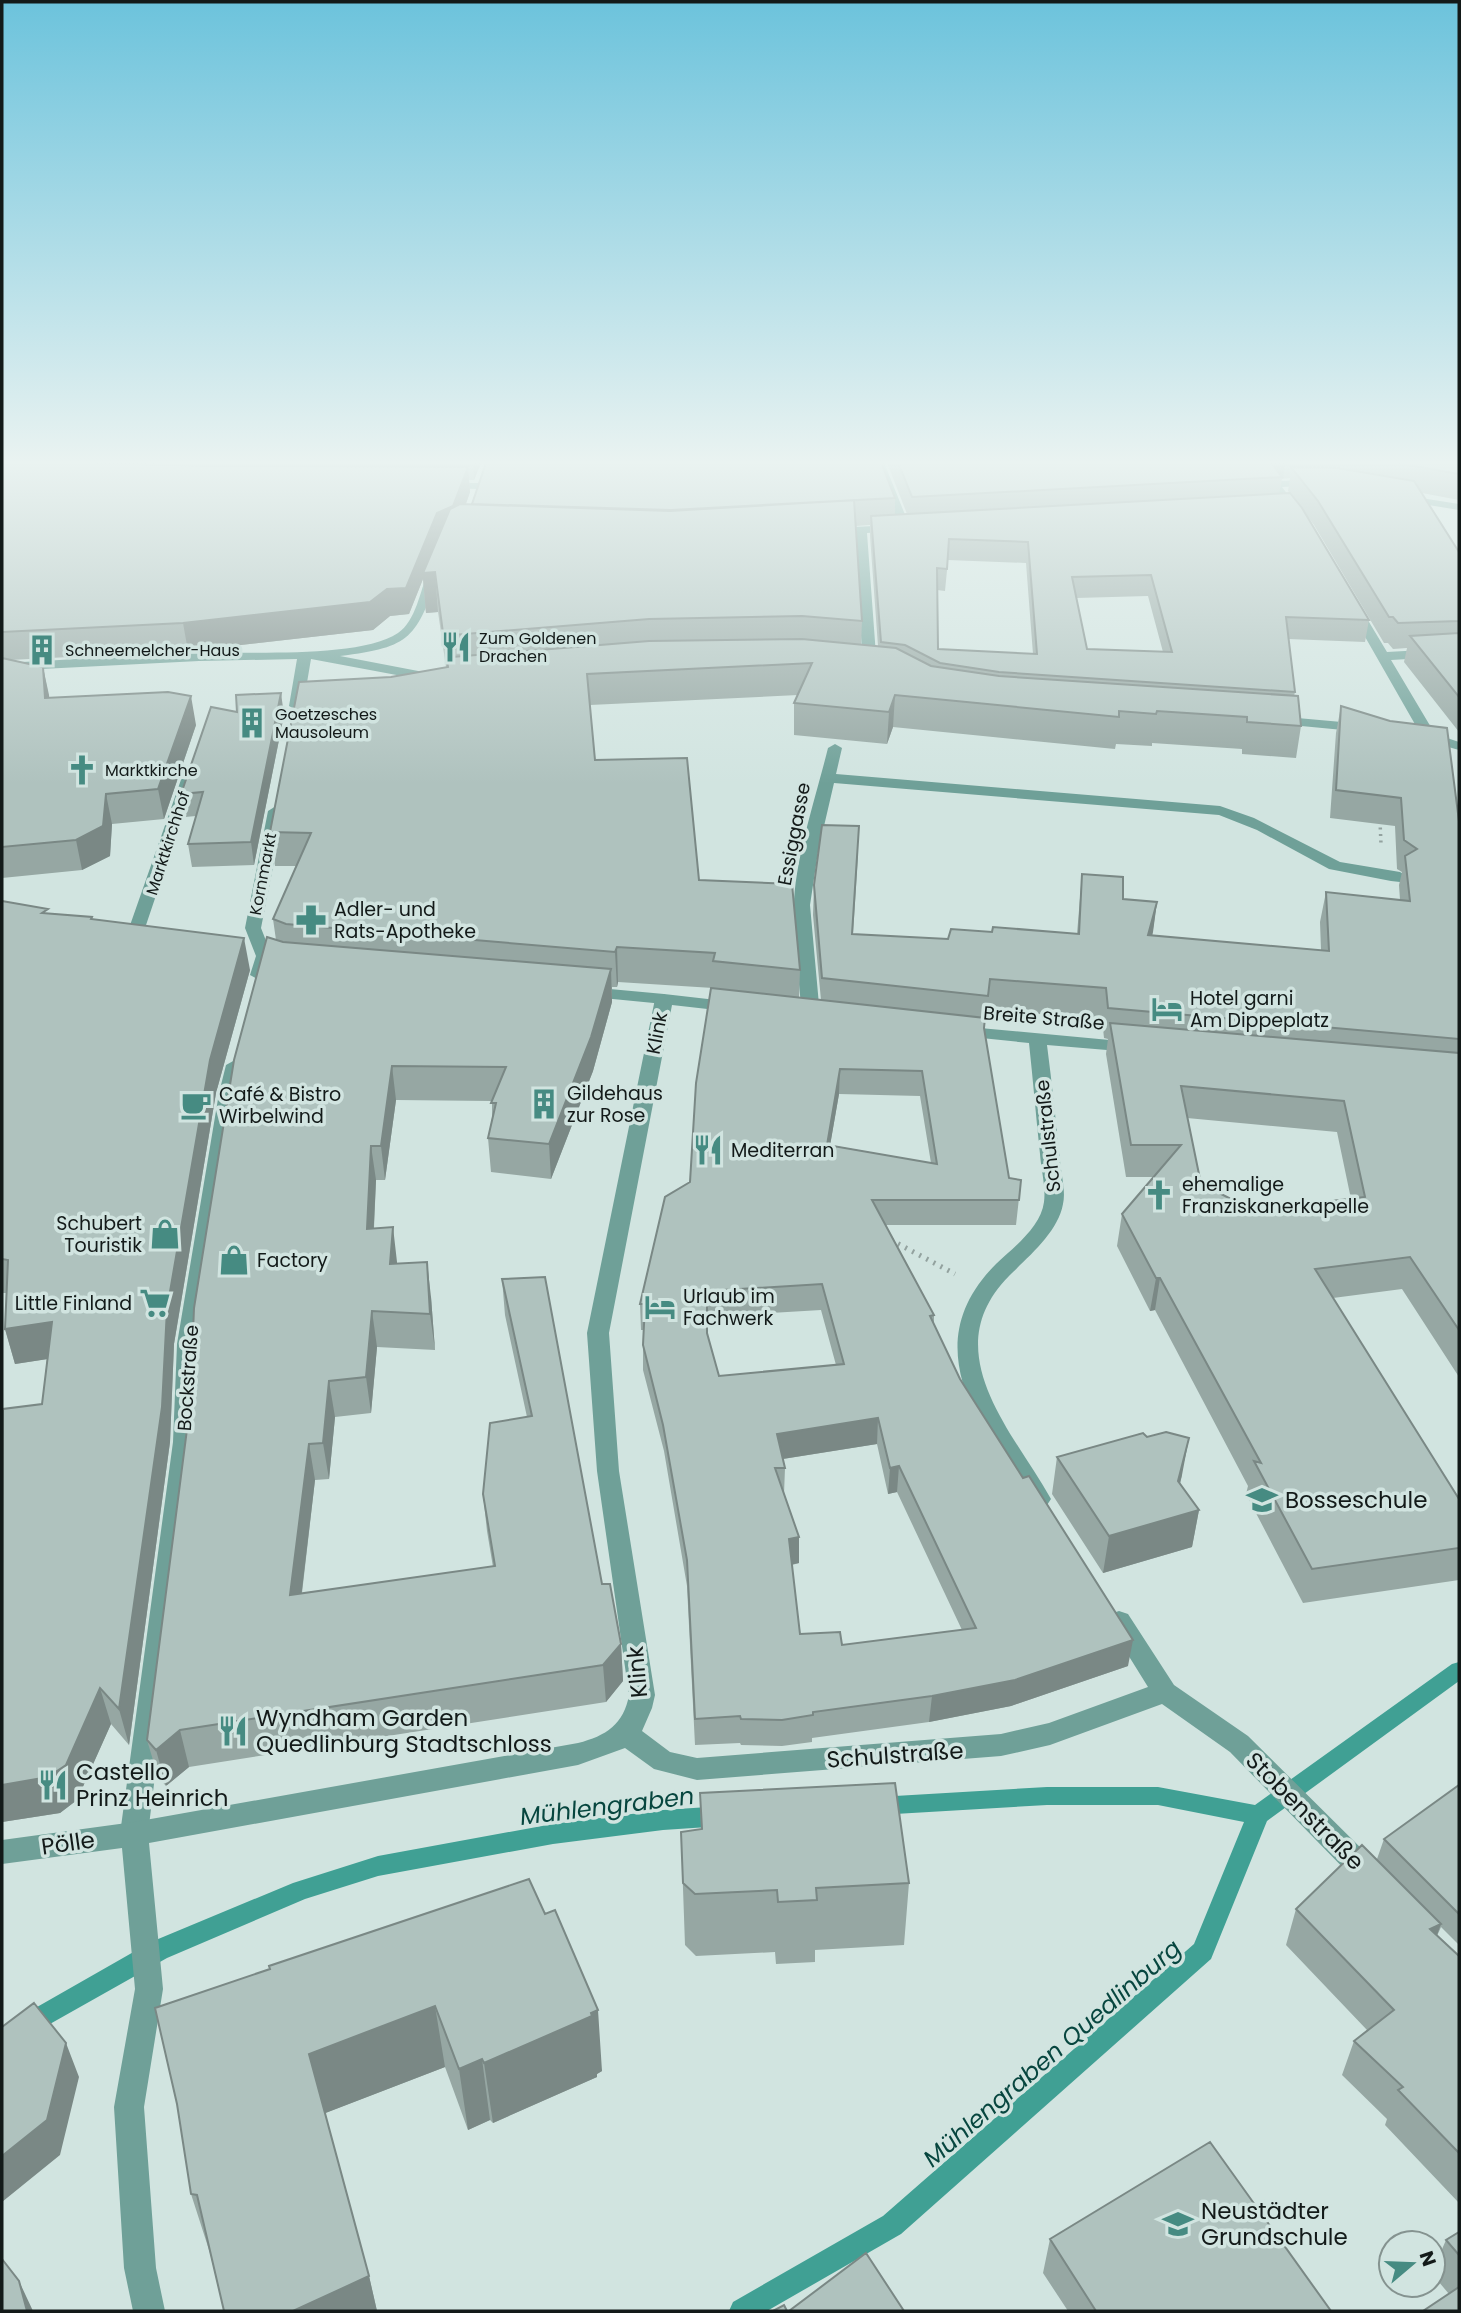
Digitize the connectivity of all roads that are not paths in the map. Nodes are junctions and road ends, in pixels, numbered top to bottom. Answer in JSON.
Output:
{"nodes":[{"id":1,"x":436,"y":568,"type":"edge"},
{"id":2,"x":863,"y":568,"type":"edge"},
{"id":3,"x":1348,"y":596,"type":"edge"},
{"id":4,"x":1459,"y":652,"type":"edge"},
{"id":5,"x":305,"y":654,"type":"junction"},
{"id":6,"x":1383,"y":656,"type":"junction"},
{"id":7,"x":2,"y":667,"type":"edge"},
{"id":8,"x":870,"y":669,"type":"edge"},
{"id":9,"x":442,"y":680,"type":"edge"},
{"id":10,"x":1255,"y":719,"type":"edge"},
{"id":11,"x":293,"y":720,"type":"edge"},
{"id":12,"x":1384,"y":730,"type":"edge"},
{"id":13,"x":1406,"y":733,"type":"edge"},
{"id":14,"x":1429,"y":736,"type":"junction"},
{"id":15,"x":1459,"y":746,"type":"edge"},
{"id":16,"x":835,"y":748,"type":"dead end"},
{"id":17,"x":197,"y":753,"type":"edge"},
{"id":18,"x":827,"y":778,"type":"junction"},
{"id":19,"x":278,"y":799,"type":"edge"},
{"id":20,"x":1400,"y":877,"type":"dead end"},
{"id":21,"x":158,"y":934,"type":"edge"},
{"id":22,"x":240,"y":950,"type":"edge"},
{"id":23,"x":270,"y":959,"type":"junction"},
{"id":24,"x":569,"y":991,"type":"edge"},
{"id":25,"x":254,"y":993,"type":"edge"},
{"id":26,"x":664,"y":999,"type":"junction"},
{"id":27,"x":758,"y":1010,"type":"edge"},
{"id":28,"x":811,"y":1016,"type":"edge"},
{"id":29,"x":944,"y":1030,"type":"edge"},
{"id":30,"x":1038,"y":1040,"type":"junction"},
{"id":31,"x":241,"y":1043,"type":"edge"},
{"id":32,"x":1151,"y":1048,"type":"edge"},
{"id":33,"x":1051,"y":1517,"type":"edge"},
{"id":34,"x":1104,"y":1599,"type":"edge"},
{"id":35,"x":1165,"y":1692,"type":"junction"},
{"id":36,"x":626,"y":1734,"type":"junction"},
{"id":37,"x":134,"y":1834,"type":"junction"},
{"id":38,"x":2,"y":1852,"type":"edge"},
{"id":39,"x":1386,"y":1893,"type":"edge"},
{"id":40,"x":149,"y":2311,"type":"edge"}],
"edges":[{"from":1,"to":5,"type":"street"},
{"from":2,"to":8,"type":"street"},
{"from":3,"to":6,"type":"street"},
{"from":4,"to":6,"type":"street"},
{"from":5,"to":7,"type":"street"},
{"from":5,"to":9,"type":"street"},
{"from":5,"to":11,"type":"street"},
{"from":6,"to":14,"type":"street"},
{"from":10,"to":12,"type":"street"},
{"from":13,"to":14,"type":"street"},
{"from":14,"to":15,"type":"street"},
{"from":16,"to":18,"type":"street","name":"Essiggasse"},
{"from":17,"to":21,"type":"street","name":"Marktkirchhof"},
{"from":18,"to":20,"type":"street"},
{"from":18,"to":28,"type":"street","name":"Essiggasse"},
{"from":19,"to":23,"type":"street","name":"Kornmarkt"},
{"from":22,"to":23,"type":"street"},
{"from":23,"to":25,"type":"street"},
{"from":24,"to":26,"type":"street"},
{"from":26,"to":27,"type":"street"},
{"from":26,"to":36,"type":"street","name":"Klink"},
{"from":29,"to":30,"type":"street","name":"Breite Straße"},
{"from":30,"to":32,"type":"street","name":"Breite Straße"},
{"from":30,"to":33,"type":"street","name":"Schulstraße"},
{"from":31,"to":37,"type":"street","name":"Bockstraße"},
{"from":34,"to":35,"type":"street"},
{"from":35,"to":36,"type":"street","name":"Schulstraße"},
{"from":35,"to":39,"type":"street","name":"Stobenstraße"},
{"from":36,"to":37,"type":"street"},
{"from":37,"to":38,"type":"street","name":"Pölle"},
{"from":37,"to":40,"type":"street","name":"Bockstraße"}]}
